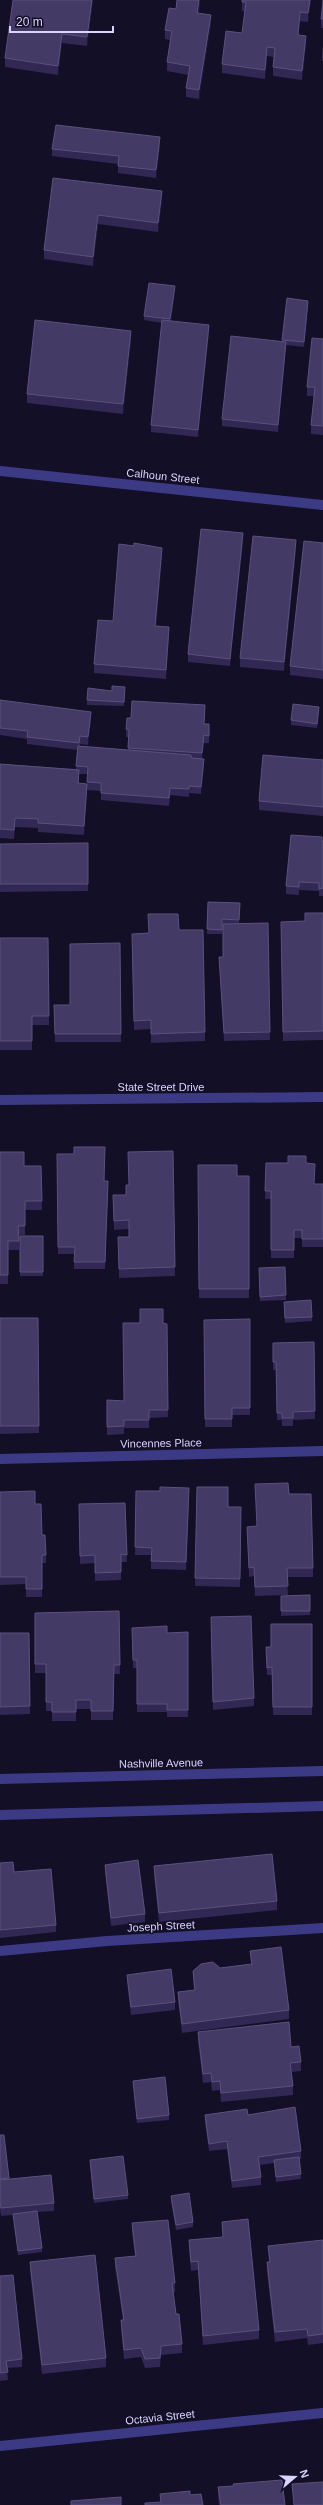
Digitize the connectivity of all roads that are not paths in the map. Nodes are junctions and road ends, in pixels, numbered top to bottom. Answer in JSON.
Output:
{"nodes":[{"id":1,"x":0,"y":471,"type":"edge"},
{"id":2,"x":323,"y":505,"type":"edge"},
{"id":3,"x":323,"y":1097,"type":"edge"},
{"id":4,"x":0,"y":1100,"type":"edge"},
{"id":5,"x":323,"y":1451,"type":"edge"},
{"id":6,"x":0,"y":1459,"type":"edge"},
{"id":7,"x":323,"y":1771,"type":"edge"},
{"id":8,"x":0,"y":1779,"type":"edge"},
{"id":9,"x":323,"y":1806,"type":"edge"},
{"id":10,"x":0,"y":1814,"type":"edge"},
{"id":11,"x":323,"y":1928,"type":"edge"},
{"id":12,"x":0,"y":1951,"type":"edge"},
{"id":13,"x":323,"y":2413,"type":"edge"},
{"id":14,"x":0,"y":2446,"type":"edge"}],
"edges":[{"from":1,"to":2,"type":"street","name":"Calhoun Street"},
{"from":3,"to":4,"type":"street","name":"State Street Drive"},
{"from":5,"to":6,"type":"street","name":"Vincennes Place"},
{"from":7,"to":8,"type":"street","name":"Nashville Avenue"},
{"from":9,"to":10,"type":"street"},
{"from":11,"to":12,"type":"street","name":"Joseph Street"},
{"from":13,"to":14,"type":"street","name":"Octavia Street"}]}
